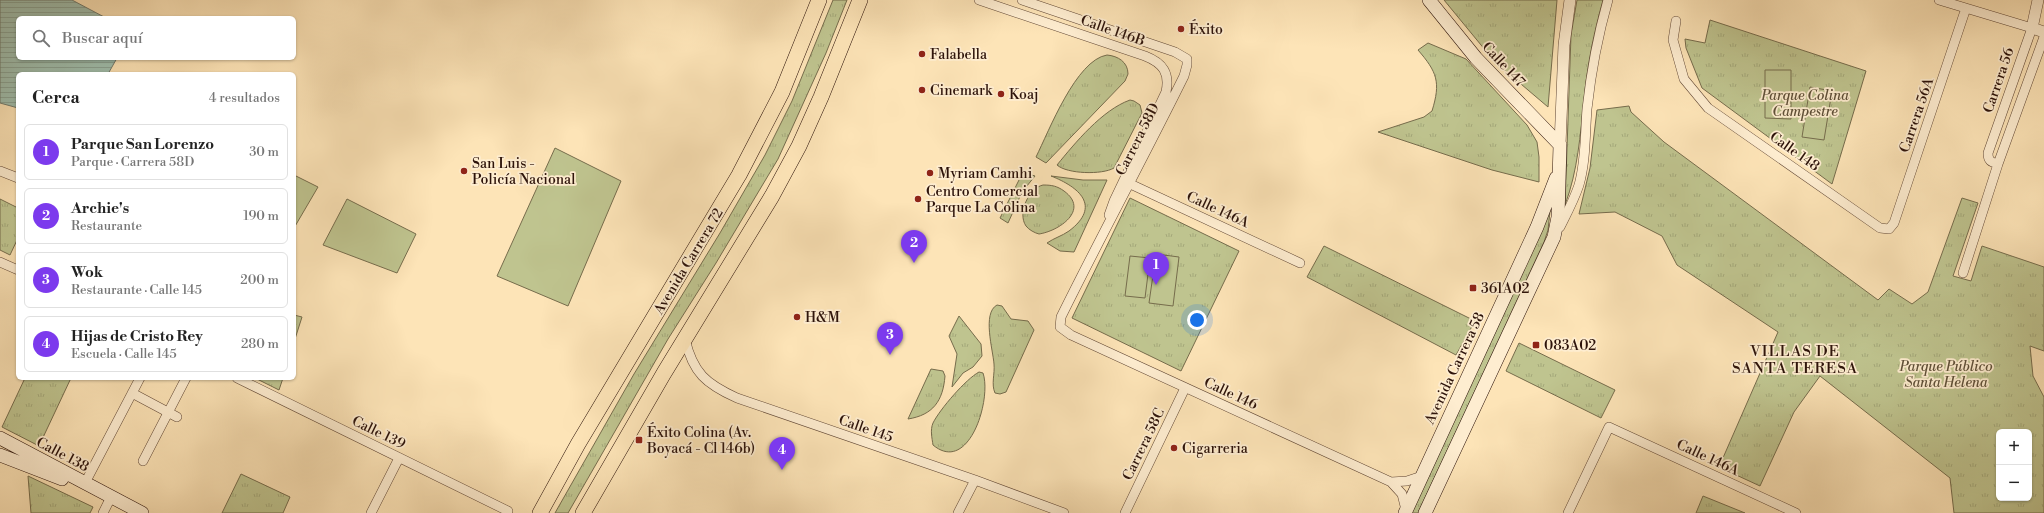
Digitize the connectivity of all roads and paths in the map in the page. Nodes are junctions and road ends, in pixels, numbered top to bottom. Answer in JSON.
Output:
{"nodes":[{"id":1,"x":819,"y":0,"type":"edge"},
{"id":2,"x":860,"y":0,"type":"edge"},
{"id":3,"x":979,"y":0,"type":"edge"},
{"id":4,"x":1022,"y":0,"type":"edge"},
{"id":5,"x":1429,"y":0,"type":"edge"},
{"id":6,"x":1570,"y":0,"type":"edge"},
{"id":7,"x":1608,"y":0,"type":"edge"},
{"id":8,"x":1939,"y":0,"type":"edge"},
{"id":9,"x":2038,"y":0,"type":"edge"},
{"id":10,"x":1966,"y":8,"type":"junction"},
{"id":11,"x":1676,"y":21,"type":"dead end"},
{"id":12,"x":2032,"y":28,"type":"junction"},
{"id":13,"x":2044,"y":32,"type":"edge"},
{"id":14,"x":2044,"y":37,"type":"edge"},
{"id":15,"x":1187,"y":59,"type":"joint"},
{"id":16,"x":1165,"y":71,"type":"joint"},
{"id":17,"x":1560,"y":145,"type":"junction"},
{"id":18,"x":1998,"y":164,"type":"junction"},
{"id":19,"x":1559,"y":169,"type":"junction"},
{"id":20,"x":0,"y":171,"type":"edge"},
{"id":21,"x":16,"y":177,"type":"edge"},
{"id":22,"x":1127,"y":182,"type":"junction"},
{"id":23,"x":1889,"y":229,"type":"joint"},
{"id":24,"x":1554,"y":237,"type":"junction"},
{"id":25,"x":0,"y":262,"type":"edge"},
{"id":26,"x":1300,"y":264,"type":"dead end"},
{"id":27,"x":16,"y":269,"type":"edge"},
{"id":28,"x":1963,"y":273,"type":"dead end"},
{"id":29,"x":1060,"y":327,"type":"joint"},
{"id":30,"x":685,"y":339,"type":"junction"},
{"id":31,"x":139,"y":380,"type":"edge"},
{"id":32,"x":185,"y":380,"type":"edge"},
{"id":33,"x":241,"y":380,"type":"edge"},
{"id":34,"x":1185,"y":388,"type":"junction"},
{"id":35,"x":132,"y":393,"type":"junction"},
{"id":36,"x":169,"y":412,"type":"junction"},
{"id":37,"x":178,"y":417,"type":"dead end"},
{"id":38,"x":0,"y":438,"type":"edge"},
{"id":39,"x":0,"y":455,"type":"edge"},
{"id":40,"x":399,"y":458,"type":"junction"},
{"id":41,"x":143,"y":461,"type":"dead end"},
{"id":42,"x":1422,"y":476,"type":"junction"},
{"id":43,"x":974,"y":480,"type":"junction"},
{"id":44,"x":1391,"y":482,"type":"junction"},
{"id":45,"x":85,"y":484,"type":"junction"},
{"id":46,"x":111,"y":497,"type":"junction"},
{"id":47,"x":508,"y":511,"type":"dead end"},
{"id":48,"x":1405,"y":512,"type":"edge"},
{"id":49,"x":103,"y":513,"type":"edge"},
{"id":50,"x":142,"y":513,"type":"edge"},
{"id":51,"x":371,"y":513,"type":"edge"},
{"id":52,"x":540,"y":513,"type":"edge"},
{"id":53,"x":583,"y":513,"type":"edge"},
{"id":54,"x":958,"y":513,"type":"edge"},
{"id":55,"x":1064,"y":513,"type":"edge"},
{"id":56,"x":1125,"y":513,"type":"edge"},
{"id":57,"x":1425,"y":513,"type":"edge"},
{"id":58,"x":1568,"y":513,"type":"edge"},
{"id":59,"x":1796,"y":513,"type":"edge"}],
"edges":[{"from":1,"to":52,"type":"highway","name":"Avenida Carrera 72"},
{"from":2,"to":30,"type":"highway"},
{"from":3,"to":16,"type":"street","name":"Calle 146B"},
{"from":4,"to":15,"type":"street","name":"Calle 146B"},
{"from":5,"to":17,"type":"main road","name":"Calle 147"},
{"from":6,"to":17,"type":"street","name":"Avenida Carrera 58"},
{"from":7,"to":24,"type":"street","name":"Avenida Carrera 58"},
{"from":8,"to":10,"type":"street"},
{"from":9,"to":12,"type":"street","name":"Carrera 56"},
{"from":10,"to":12,"type":"street"},
{"from":10,"to":23,"type":"street","name":"Carrera 56A"},
{"from":11,"to":23,"type":"street","name":"Calle 148"},
{"from":12,"to":13,"type":"street"},
{"from":12,"to":18,"type":"street","name":"Carrera 56"},
{"from":14,"to":18,"type":"street","name":"Carrera 56"},
{"from":15,"to":22,"type":"street","name":"Carrera 58D"},
{"from":16,"to":22,"type":"street","name":"Carrera 58D"},
{"from":17,"to":19,"type":"main road","name":"Avenida Carrera 58"},
{"from":18,"to":28,"type":"street","name":"Carrera 56"},
{"from":19,"to":24,"type":"main road","name":"Avenida Carrera 58"},
{"from":19,"to":42,"type":"main road","name":"Avenida Carrera 58"},
{"from":20,"to":21,"type":"street"},
{"from":22,"to":26,"type":"street","name":"Calle 146A"},
{"from":22,"to":29,"type":"street","name":"Carrera 58D"},
{"from":24,"to":57,"type":"main road","name":"Avenida Carrera 58"},
{"from":25,"to":27,"type":"street"},
{"from":29,"to":34,"type":"street","name":"Calle 146"},
{"from":30,"to":43,"type":"street","name":"Calle 145"},
{"from":30,"to":53,"type":"highway"},
{"from":31,"to":35,"type":"street"},
{"from":32,"to":36,"type":"street"},
{"from":33,"to":40,"type":"street","name":"Calle 139"},
{"from":34,"to":44,"type":"street","name":"Calle 146"},
{"from":34,"to":56,"type":"street","name":"Carrera 58C"},
{"from":35,"to":36,"type":"street"},
{"from":35,"to":45,"type":"street"},
{"from":36,"to":37,"type":"street"},
{"from":36,"to":41,"type":"street"},
{"from":38,"to":45,"type":"main road","name":"Calle 138"},
{"from":39,"to":46,"type":"main road","name":"Calle 138"},
{"from":40,"to":47,"type":"street","name":"Calle 139"},
{"from":40,"to":51,"type":"street"},
{"from":42,"to":44,"type":"street"},
{"from":42,"to":48,"type":"main road","name":"Avenida Carrera 58"},
{"from":43,"to":54,"type":"street"},
{"from":43,"to":55,"type":"street","name":"Calle 145"},
{"from":44,"to":48,"type":"street","name":"Calle 146"},
{"from":45,"to":46,"type":"main road","name":"Calle 138"},
{"from":46,"to":49,"type":"street"},
{"from":46,"to":50,"type":"main road","name":"Calle 138"},
{"from":58,"to":59,"type":"street","name":"Calle 146A"}]}
